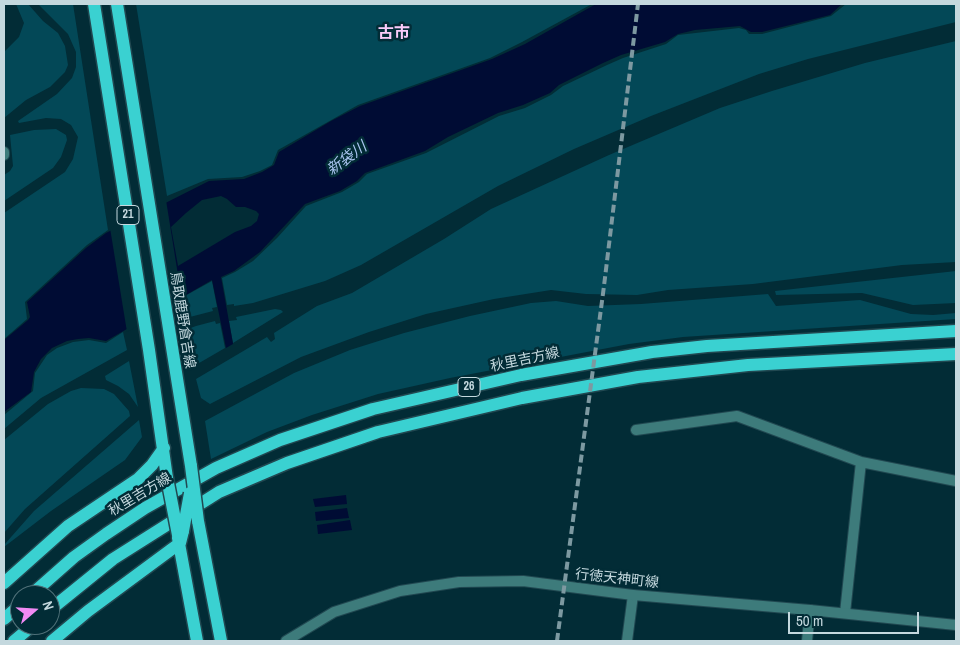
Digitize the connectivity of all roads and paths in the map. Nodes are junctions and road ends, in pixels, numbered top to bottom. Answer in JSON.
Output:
{"nodes":[{"id":1,"x":94,"y":4,"type":"edge"},
{"id":2,"x":117,"y":4,"type":"edge"},
{"id":3,"x":956,"y":331,"type":"edge"},
{"id":4,"x":956,"y":354,"type":"edge"},
{"id":5,"x":636,"y":430,"type":"dead end"},
{"id":6,"x":164,"y":448,"type":"junction"},
{"id":7,"x":860,"y":462,"type":"junction"},
{"id":8,"x":192,"y":472,"type":"junction"},
{"id":9,"x":956,"y":482,"type":"edge"},
{"id":10,"x":180,"y":536,"type":"junction"},
{"id":11,"x":4,"y":583,"type":"edge"},
{"id":12,"x":42,"y":585,"type":"edge"},
{"id":13,"x":633,"y":595,"type":"junction"},
{"id":14,"x":60,"y":602,"type":"edge"},
{"id":15,"x":810,"y":610,"type":"junction"},
{"id":16,"x":845,"y":613,"type":"junction"},
{"id":17,"x":956,"y":625,"type":"edge"},
{"id":18,"x":52,"y":641,"type":"edge"},
{"id":19,"x":197,"y":641,"type":"edge"},
{"id":20,"x":221,"y":641,"type":"edge"},
{"id":21,"x":286,"y":641,"type":"edge"},
{"id":22,"x":627,"y":641,"type":"edge"},
{"id":23,"x":807,"y":641,"type":"edge"}],
"edges":[{"from":1,"to":6,"type":"main road","number":"21"},
{"from":2,"to":8,"type":"main road","name":"鳥取鹿野倉吉線","number":"21"},
{"from":3,"to":12,"type":"main road","name":"秋里吉方線","number":"26"},
{"from":4,"to":14,"type":"main road","number":"26"},
{"from":5,"to":7,"type":"street"},
{"from":6,"to":10,"type":"main road","number":"21","bridge":true},
{"from":6,"to":11,"type":"main road"},
{"from":7,"to":9,"type":"street"},
{"from":7,"to":16,"type":"street"},
{"from":8,"to":10,"type":"main road","bridge":true},
{"from":8,"to":20,"type":"main road","name":"鳥取鹿野倉吉線","number":"21","bridge":true},
{"from":10,"to":18,"type":"main road"},
{"from":10,"to":19,"type":"main road","number":"21"},
{"from":13,"to":15,"type":"street","name":"行徳天神町線"},
{"from":13,"to":21,"type":"street","name":"行徳天神町線"},
{"from":13,"to":22,"type":"street"},
{"from":15,"to":16,"type":"street","name":"行徳天神町線"},
{"from":15,"to":23,"type":"street"},
{"from":16,"to":17,"type":"street","name":"行徳天神町線"}]}
